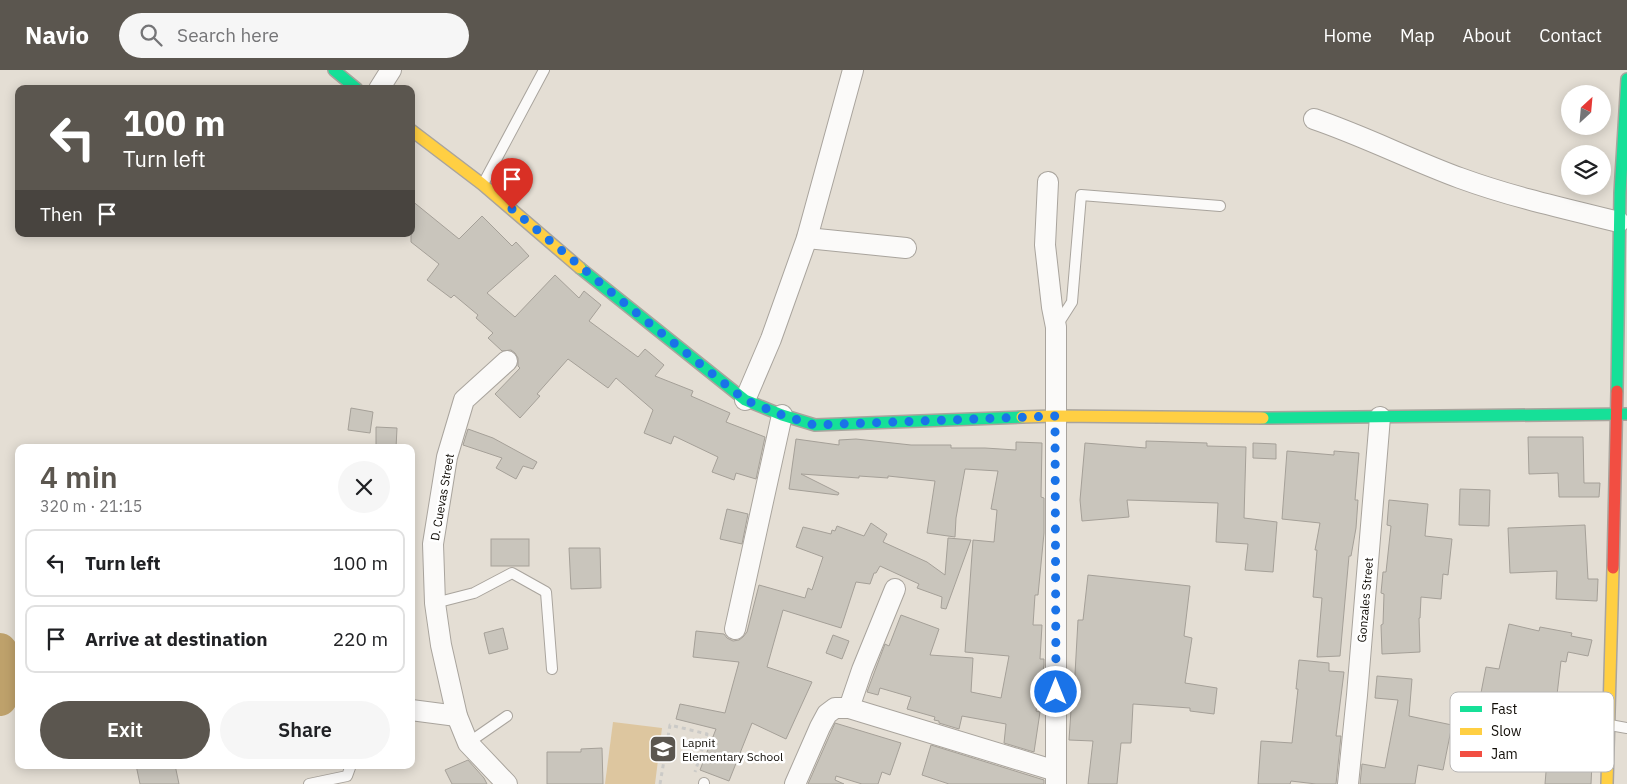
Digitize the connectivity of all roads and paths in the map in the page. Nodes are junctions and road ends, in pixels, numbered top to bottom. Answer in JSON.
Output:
{"nodes":[{"id":1,"x":334,"y":70,"type":"edge"},
{"id":2,"x":391,"y":70,"type":"edge"},
{"id":3,"x":544,"y":70,"type":"edge"},
{"id":4,"x":853,"y":70,"type":"edge"},
{"id":5,"x":1627,"y":78,"type":"edge"},
{"id":6,"x":352,"y":85,"type":"edge"},
{"id":7,"x":382,"y":85,"type":"edge"},
{"id":8,"x":1314,"y":119,"type":"dead end"},
{"id":9,"x":415,"y":133,"type":"edge"},
{"id":10,"x":1048,"y":182,"type":"dead end"},
{"id":11,"x":482,"y":184,"type":"junction"},
{"id":12,"x":1220,"y":206,"type":"dead end"},
{"id":13,"x":1619,"y":222,"type":"junction"},
{"id":14,"x":807,"y":238,"type":"junction"},
{"id":15,"x":906,"y":248,"type":"dead end"},
{"id":16,"x":1056,"y":327,"type":"junction"},
{"id":17,"x":507,"y":361,"type":"dead end"},
{"id":18,"x":745,"y":400,"type":"junction"},
{"id":19,"x":1622,"y":413,"type":"edge"},
{"id":20,"x":782,"y":415,"type":"junction"},
{"id":21,"x":1055,"y":416,"type":"junction"},
{"id":22,"x":1380,"y":416,"type":"junction"},
{"id":23,"x":895,"y":589,"type":"dead end"},
{"id":24,"x":435,"y":603,"type":"junction"},
{"id":25,"x":735,"y":629,"type":"dead end"},
{"id":26,"x":552,"y":669,"type":"dead end"},
{"id":27,"x":1610,"y":692,"type":"edge"},
{"id":28,"x":850,"y":708,"type":"junction"},
{"id":29,"x":415,"y":711,"type":"edge"},
{"id":30,"x":457,"y":716,"type":"junction"},
{"id":31,"x":507,"y":716,"type":"dead end"},
{"id":32,"x":1614,"y":726,"type":"edge"},
{"id":33,"x":1627,"y":728,"type":"edge"},
{"id":34,"x":468,"y":743,"type":"junction"},
{"id":35,"x":350,"y":769,"type":"edge"},
{"id":36,"x":1056,"y":778,"type":"edge"},
{"id":37,"x":704,"y":783,"type":"edge"},
{"id":38,"x":309,"y":784,"type":"edge"},
{"id":39,"x":507,"y":784,"type":"edge"},
{"id":40,"x":660,"y":784,"type":"edge"},
{"id":41,"x":795,"y":784,"type":"edge"},
{"id":42,"x":1348,"y":784,"type":"edge"}],
"edges":[{"from":1,"to":6,"type":"street"},
{"from":2,"to":7,"type":"street"},
{"from":3,"to":11,"type":"lane"},
{"from":4,"to":14,"type":"street"},
{"from":5,"to":13,"type":"street"},
{"from":8,"to":13,"type":"street"},
{"from":9,"to":11,"type":"street"},
{"from":10,"to":16,"type":"street"},
{"from":11,"to":18,"type":"street"},
{"from":12,"to":16,"type":"lane"},
{"from":13,"to":19,"type":"street"},
{"from":14,"to":15,"type":"street"},
{"from":14,"to":18,"type":"street"},
{"from":16,"to":21,"type":"street"},
{"from":17,"to":24,"type":"street","name":"D. Cuevas Street"},
{"from":18,"to":20,"type":"street"},
{"from":19,"to":22,"type":"street"},
{"from":19,"to":27,"type":"street"},
{"from":20,"to":21,"type":"street"},
{"from":20,"to":25,"type":"street"},
{"from":21,"to":22,"type":"street"},
{"from":21,"to":36,"type":"street"},
{"from":22,"to":42,"type":"street","name":"Gonzales Street"},
{"from":23,"to":28,"type":"street"},
{"from":24,"to":26,"type":"lane"},
{"from":24,"to":30,"type":"street","name":"D. Cuevas Street"},
{"from":28,"to":36,"type":"street"},
{"from":28,"to":41,"type":"street"},
{"from":29,"to":30,"type":"street"},
{"from":30,"to":34,"type":"street","name":"D. Cuevas Street"},
{"from":31,"to":34,"type":"lane"},
{"from":32,"to":33,"type":"lane"},
{"from":34,"to":39,"type":"street","name":"D. Cuevas Street"},
{"from":35,"to":38,"type":"lane"},
{"from":37,"to":40,"type":"path"}]}
